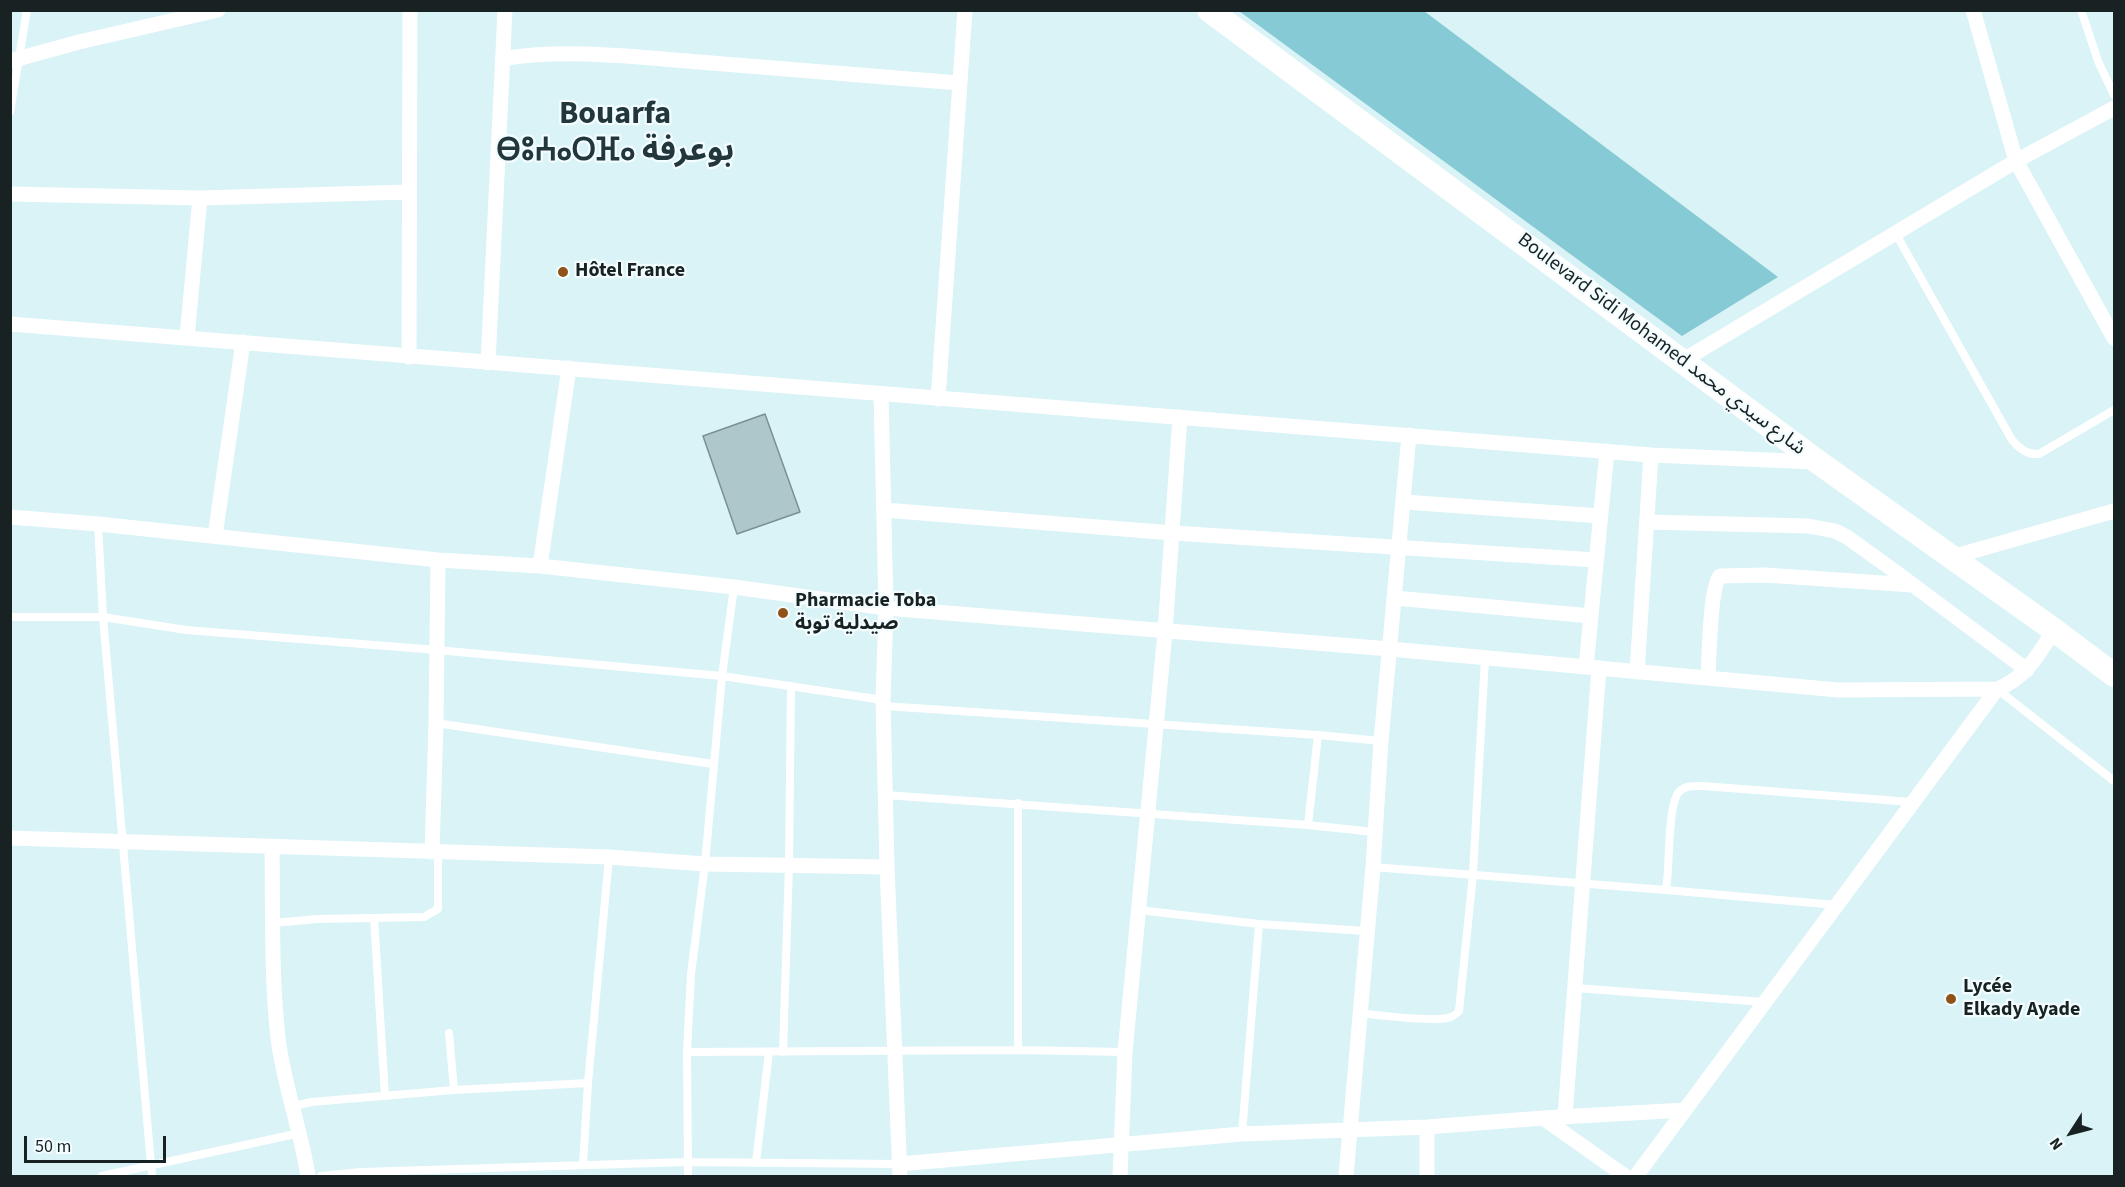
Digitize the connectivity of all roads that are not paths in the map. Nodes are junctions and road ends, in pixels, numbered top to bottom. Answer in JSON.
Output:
{"nodes":[{"id":1,"x":27,"y":10,"type":"edge"},
{"id":2,"x":218,"y":10,"type":"edge"},
{"id":3,"x":410,"y":10,"type":"edge"},
{"id":4,"x":506,"y":10,"type":"edge"},
{"id":5,"x":965,"y":10,"type":"edge"},
{"id":6,"x":1209,"y":10,"type":"edge"},
{"id":7,"x":1973,"y":10,"type":"edge"},
{"id":8,"x":2081,"y":10,"type":"edge"},
{"id":9,"x":502,"y":59,"type":"junction"},
{"id":10,"x":14,"y":60,"type":"edge"},
{"id":11,"x":959,"y":83,"type":"junction"},
{"id":12,"x":2115,"y":95,"type":"edge"},
{"id":13,"x":2115,"y":108,"type":"edge"},
{"id":14,"x":10,"y":112,"type":"edge"},
{"id":15,"x":2016,"y":161,"type":"junction"},
{"id":16,"x":409,"y":192,"type":"junction"},
{"id":17,"x":10,"y":194,"type":"edge"},
{"id":18,"x":200,"y":198,"type":"junction"},
{"id":19,"x":1896,"y":234,"type":"junction"},
{"id":20,"x":10,"y":324,"type":"edge"},
{"id":21,"x":187,"y":337,"type":"junction"},
{"id":22,"x":2115,"y":338,"type":"edge"},
{"id":23,"x":243,"y":342,"type":"junction"},
{"id":24,"x":409,"y":357,"type":"junction"},
{"id":25,"x":1682,"y":361,"type":"junction"},
{"id":26,"x":489,"y":363,"type":"junction"},
{"id":27,"x":569,"y":368,"type":"junction"},
{"id":28,"x":881,"y":394,"type":"junction"},
{"id":29,"x":938,"y":399,"type":"junction"},
{"id":30,"x":2115,"y":410,"type":"edge"},
{"id":31,"x":1180,"y":417,"type":"junction"},
{"id":32,"x":1409,"y":435,"type":"junction"},
{"id":33,"x":1607,"y":451,"type":"junction"},
{"id":34,"x":1651,"y":455,"type":"junction"},
{"id":35,"x":1818,"y":462,"type":"junction"},
{"id":36,"x":1404,"y":502,"type":"junction"},
{"id":37,"x":884,"y":510,"type":"junction"},
{"id":38,"x":2115,"y":511,"type":"edge"},
{"id":39,"x":1600,"y":516,"type":"junction"},
{"id":40,"x":10,"y":517,"type":"edge"},
{"id":41,"x":1647,"y":522,"type":"junction"},
{"id":42,"x":98,"y":524,"type":"junction"},
{"id":43,"x":1173,"y":533,"type":"junction"},
{"id":44,"x":215,"y":536,"type":"junction"},
{"id":45,"x":1400,"y":548,"type":"junction"},
{"id":46,"x":1952,"y":558,"type":"junction"},
{"id":47,"x":438,"y":560,"type":"junction"},
{"id":48,"x":1596,"y":560,"type":"junction"},
{"id":49,"x":540,"y":566,"type":"junction"},
{"id":50,"x":1912,"y":585,"type":"junction"},
{"id":51,"x":734,"y":587,"type":"junction"},
{"id":52,"x":1395,"y":598,"type":"junction"},
{"id":53,"x":886,"y":608,"type":"junction"},
{"id":54,"x":1591,"y":615,"type":"junction"},
{"id":55,"x":10,"y":617,"type":"edge"},
{"id":56,"x":103,"y":617,"type":"junction"},
{"id":57,"x":2054,"y":630,"type":"junction"},
{"id":58,"x":1165,"y":632,"type":"junction"},
{"id":59,"x":1390,"y":649,"type":"junction"},
{"id":60,"x":437,"y":650,"type":"junction"},
{"id":61,"x":1485,"y":658,"type":"junction"},
{"id":62,"x":1593,"y":668,"type":"junction"},
{"id":63,"x":2027,"y":670,"type":"junction"},
{"id":64,"x":1637,"y":672,"type":"junction"},
{"id":65,"x":2115,"y":675,"type":"edge"},
{"id":66,"x":722,"y":676,"type":"junction"},
{"id":67,"x":1708,"y":678,"type":"junction"},
{"id":68,"x":791,"y":686,"type":"junction"},
{"id":69,"x":1996,"y":689,"type":"junction"},
{"id":70,"x":883,"y":703,"type":"junction"},
{"id":71,"x":436,"y":723,"type":"junction"},
{"id":72,"x":1156,"y":726,"type":"junction"},
{"id":73,"x":1318,"y":735,"type":"junction"},
{"id":74,"x":1381,"y":741,"type":"junction"},
{"id":75,"x":713,"y":765,"type":"junction"},
{"id":76,"x":2115,"y":782,"type":"edge"},
{"id":77,"x":885,"y":795,"type":"junction"},
{"id":78,"x":1912,"y":802,"type":"junction"},
{"id":79,"x":1018,"y":803,"type":"junction"},
{"id":80,"x":1147,"y":813,"type":"junction"},
{"id":81,"x":1308,"y":825,"type":"junction"},
{"id":82,"x":1374,"y":832,"type":"junction"},
{"id":83,"x":10,"y":838,"type":"edge"},
{"id":84,"x":123,"y":843,"type":"junction"},
{"id":85,"x":272,"y":847,"type":"junction"},
{"id":86,"x":435,"y":852,"type":"junction"},
{"id":87,"x":609,"y":857,"type":"junction"},
{"id":88,"x":705,"y":864,"type":"junction"},
{"id":89,"x":789,"y":865,"type":"junction"},
{"id":90,"x":887,"y":867,"type":"junction"},
{"id":91,"x":1373,"y":867,"type":"junction"},
{"id":92,"x":1473,"y":874,"type":"junction"},
{"id":93,"x":1583,"y":883,"type":"junction"},
{"id":94,"x":1666,"y":890,"type":"junction"},
{"id":95,"x":1836,"y":905,"type":"junction"},
{"id":96,"x":1139,"y":910,"type":"junction"},
{"id":97,"x":374,"y":918,"type":"junction"},
{"id":98,"x":273,"y":923,"type":"junction"},
{"id":99,"x":1259,"y":924,"type":"junction"},
{"id":100,"x":1366,"y":931,"type":"junction"},
{"id":101,"x":1575,"y":987,"type":"junction"},
{"id":102,"x":1764,"y":1002,"type":"junction"},
{"id":103,"x":1359,"y":1013,"type":"junction"},
{"id":104,"x":449,"y":1033,"type":"dead end"},
{"id":105,"x":1018,"y":1050,"type":"junction"},
{"id":106,"x":894,"y":1051,"type":"junction"},
{"id":107,"x":687,"y":1052,"type":"junction"},
{"id":108,"x":769,"y":1052,"type":"junction"},
{"id":109,"x":783,"y":1052,"type":"junction"},
{"id":110,"x":1125,"y":1052,"type":"junction"},
{"id":111,"x":588,"y":1083,"type":"junction"},
{"id":112,"x":454,"y":1090,"type":"junction"},
{"id":113,"x":385,"y":1096,"type":"junction"},
{"id":114,"x":291,"y":1107,"type":"junction"},
{"id":115,"x":1685,"y":1110,"type":"junction"},
{"id":116,"x":1564,"y":1116,"type":"junction"},
{"id":117,"x":1543,"y":1118,"type":"junction"},
{"id":118,"x":1427,"y":1127,"type":"junction"},
{"id":119,"x":1350,"y":1128,"type":"junction"},
{"id":120,"x":300,"y":1133,"type":"junction"},
{"id":121,"x":1242,"y":1134,"type":"junction"},
{"id":122,"x":1121,"y":1143,"type":"junction"},
{"id":123,"x":687,"y":1162,"type":"junction"},
{"id":124,"x":756,"y":1162,"type":"junction"},
{"id":125,"x":583,"y":1165,"type":"junction"},
{"id":126,"x":151,"y":1166,"type":"junction"},
{"id":127,"x":606,"y":1166,"type":"junction"},
{"id":128,"x":900,"y":1170,"type":"edge"},
{"id":129,"x":102,"y":1176,"type":"edge"},
{"id":130,"x":152,"y":1176,"type":"edge"},
{"id":131,"x":308,"y":1176,"type":"edge"},
{"id":132,"x":321,"y":1176,"type":"edge"},
{"id":133,"x":606,"y":1176,"type":"edge"},
{"id":134,"x":688,"y":1176,"type":"edge"},
{"id":135,"x":1120,"y":1176,"type":"edge"},
{"id":136,"x":1346,"y":1176,"type":"edge"},
{"id":137,"x":1427,"y":1176,"type":"edge"},
{"id":138,"x":1625,"y":1176,"type":"edge"},
{"id":139,"x":1636,"y":1176,"type":"edge"}],
"edges":[{"from":1,"to":10,"type":"lane"},
{"from":2,"to":10,"type":"street"},
{"from":3,"to":16,"type":"street"},
{"from":4,"to":9,"type":"street"},
{"from":5,"to":11,"type":"street"},
{"from":6,"to":25,"type":"main road","name":"Boulevard Sidi Mohamed شارع سيدي محمد"},
{"from":7,"to":15,"type":"street"},
{"from":8,"to":12,"type":"lane"},
{"from":9,"to":11,"type":"street"},
{"from":9,"to":26,"type":"street"},
{"from":10,"to":14,"type":"lane"},
{"from":11,"to":29,"type":"street"},
{"from":13,"to":15,"type":"street"},
{"from":15,"to":19,"type":"street"},
{"from":15,"to":22,"type":"street"},
{"from":16,"to":18,"type":"street"},
{"from":16,"to":24,"type":"street"},
{"from":17,"to":18,"type":"street"},
{"from":18,"to":21,"type":"street"},
{"from":19,"to":25,"type":"street"},
{"from":19,"to":30,"type":"lane"},
{"from":20,"to":21,"type":"street"},
{"from":21,"to":23,"type":"street"},
{"from":23,"to":24,"type":"street"},
{"from":23,"to":44,"type":"street"},
{"from":24,"to":26,"type":"street"},
{"from":25,"to":35,"type":"main road","name":"Boulevard Sidi Mohamed شارع سيدي محمد"},
{"from":26,"to":27,"type":"street"},
{"from":27,"to":28,"type":"street"},
{"from":27,"to":49,"type":"street"},
{"from":28,"to":29,"type":"street"},
{"from":28,"to":37,"type":"street"},
{"from":29,"to":31,"type":"street"},
{"from":31,"to":32,"type":"street"},
{"from":31,"to":43,"type":"street"},
{"from":32,"to":33,"type":"street"},
{"from":32,"to":36,"type":"street"},
{"from":33,"to":34,"type":"street"},
{"from":33,"to":39,"type":"street"},
{"from":34,"to":35,"type":"street"},
{"from":34,"to":41,"type":"street"},
{"from":35,"to":46,"type":"main road","name":"Boulevard Sidi Mohamed شارع سيدي محمد"},
{"from":36,"to":39,"type":"street"},
{"from":36,"to":45,"type":"street"},
{"from":37,"to":43,"type":"street"},
{"from":37,"to":53,"type":"street"},
{"from":38,"to":46,"type":"street"},
{"from":39,"to":48,"type":"street"},
{"from":40,"to":42,"type":"street"},
{"from":41,"to":50,"type":"street"},
{"from":41,"to":64,"type":"street"},
{"from":42,"to":44,"type":"street"},
{"from":42,"to":56,"type":"lane"},
{"from":43,"to":45,"type":"street"},
{"from":43,"to":58,"type":"street"},
{"from":44,"to":47,"type":"street"},
{"from":45,"to":48,"type":"street"},
{"from":45,"to":52,"type":"street"},
{"from":46,"to":57,"type":"main road","name":"Boulevard Sidi Mohamed شارع سيدي محمد"},
{"from":47,"to":49,"type":"street"},
{"from":47,"to":60,"type":"street"},
{"from":48,"to":54,"type":"street"},
{"from":49,"to":51,"type":"street"},
{"from":50,"to":63,"type":"street"},
{"from":50,"to":67,"type":"street"},
{"from":51,"to":53,"type":"street"},
{"from":51,"to":66,"type":"lane"},
{"from":52,"to":54,"type":"street"},
{"from":52,"to":59,"type":"street"},
{"from":53,"to":58,"type":"street"},
{"from":53,"to":70,"type":"street"},
{"from":54,"to":62,"type":"street"},
{"from":55,"to":56,"type":"lane"},
{"from":56,"to":60,"type":"lane"},
{"from":56,"to":84,"type":"lane"},
{"from":57,"to":63,"type":"street"},
{"from":57,"to":65,"type":"main road","name":"Boulevard Sidi Mohamed شارع سيدي محمد"},
{"from":58,"to":59,"type":"street"},
{"from":58,"to":72,"type":"street"},
{"from":59,"to":61,"type":"street"},
{"from":59,"to":74,"type":"street"},
{"from":60,"to":66,"type":"lane"},
{"from":60,"to":71,"type":"street"},
{"from":61,"to":62,"type":"street"},
{"from":61,"to":92,"type":"lane"},
{"from":62,"to":64,"type":"street"},
{"from":62,"to":93,"type":"street"},
{"from":63,"to":69,"type":"street"},
{"from":64,"to":67,"type":"street"},
{"from":66,"to":68,"type":"lane"},
{"from":66,"to":75,"type":"lane"},
{"from":67,"to":69,"type":"street"},
{"from":68,"to":70,"type":"lane"},
{"from":68,"to":89,"type":"lane"},
{"from":69,"to":76,"type":"lane"},
{"from":69,"to":78,"type":"street"},
{"from":70,"to":72,"type":"lane"},
{"from":70,"to":77,"type":"street"},
{"from":71,"to":75,"type":"lane"},
{"from":71,"to":86,"type":"street"},
{"from":72,"to":73,"type":"lane"},
{"from":72,"to":80,"type":"street"},
{"from":73,"to":74,"type":"lane"},
{"from":73,"to":81,"type":"lane"},
{"from":74,"to":82,"type":"street"},
{"from":75,"to":88,"type":"lane"},
{"from":77,"to":79,"type":"lane"},
{"from":77,"to":90,"type":"street"},
{"from":78,"to":94,"type":"lane"},
{"from":78,"to":95,"type":"street"},
{"from":79,"to":80,"type":"lane"},
{"from":79,"to":105,"type":"lane"},
{"from":80,"to":81,"type":"lane"},
{"from":80,"to":96,"type":"street"},
{"from":81,"to":82,"type":"lane"},
{"from":82,"to":91,"type":"street"},
{"from":83,"to":84,"type":"street"},
{"from":84,"to":85,"type":"street"},
{"from":84,"to":126,"type":"lane"},
{"from":85,"to":86,"type":"street"},
{"from":85,"to":98,"type":"street"},
{"from":86,"to":87,"type":"street"},
{"from":86,"to":97,"type":"lane"},
{"from":87,"to":88,"type":"street"},
{"from":87,"to":111,"type":"lane"},
{"from":88,"to":89,"type":"street"},
{"from":88,"to":107,"type":"lane"},
{"from":89,"to":90,"type":"street"},
{"from":89,"to":109,"type":"lane"},
{"from":90,"to":106,"type":"street"},
{"from":91,"to":92,"type":"lane"},
{"from":91,"to":100,"type":"street"},
{"from":92,"to":93,"type":"lane"},
{"from":92,"to":103,"type":"lane"},
{"from":93,"to":94,"type":"lane"},
{"from":93,"to":101,"type":"street"},
{"from":94,"to":95,"type":"lane"},
{"from":95,"to":102,"type":"street"},
{"from":96,"to":99,"type":"lane"},
{"from":96,"to":110,"type":"street"},
{"from":97,"to":98,"type":"lane"},
{"from":97,"to":113,"type":"lane"},
{"from":98,"to":114,"type":"street"},
{"from":99,"to":100,"type":"lane"},
{"from":99,"to":121,"type":"lane"},
{"from":100,"to":103,"type":"street"},
{"from":101,"to":102,"type":"lane"},
{"from":101,"to":116,"type":"street"},
{"from":102,"to":115,"type":"street"},
{"from":103,"to":119,"type":"street"},
{"from":104,"to":112,"type":"lane"},
{"from":105,"to":106,"type":"lane"},
{"from":105,"to":110,"type":"lane"},
{"from":106,"to":109,"type":"lane"},
{"from":106,"to":128,"type":"street"},
{"from":107,"to":108,"type":"lane"},
{"from":107,"to":123,"type":"lane"},
{"from":108,"to":109,"type":"lane"},
{"from":108,"to":124,"type":"lane"},
{"from":110,"to":122,"type":"street"},
{"from":111,"to":112,"type":"lane"},
{"from":111,"to":125,"type":"lane"},
{"from":112,"to":113,"type":"lane"},
{"from":113,"to":114,"type":"lane"},
{"from":114,"to":120,"type":"street"},
{"from":115,"to":116,"type":"street"},
{"from":115,"to":139,"type":"street"},
{"from":116,"to":117,"type":"street"},
{"from":117,"to":118,"type":"street"},
{"from":117,"to":138,"type":"street"},
{"from":118,"to":119,"type":"street"},
{"from":118,"to":137,"type":"street"},
{"from":119,"to":121,"type":"street"},
{"from":119,"to":136,"type":"street"},
{"from":120,"to":126,"type":"lane"},
{"from":120,"to":131,"type":"street"},
{"from":121,"to":122,"type":"street"},
{"from":122,"to":128,"type":"street"},
{"from":122,"to":135,"type":"street"},
{"from":123,"to":124,"type":"lane"},
{"from":123,"to":127,"type":"lane"},
{"from":123,"to":134,"type":"lane"},
{"from":124,"to":128,"type":"lane"},
{"from":125,"to":127,"type":"lane"},
{"from":125,"to":132,"type":"lane"},
{"from":126,"to":129,"type":"lane"},
{"from":126,"to":130,"type":"lane"},
{"from":127,"to":133,"type":"lane"}]}
